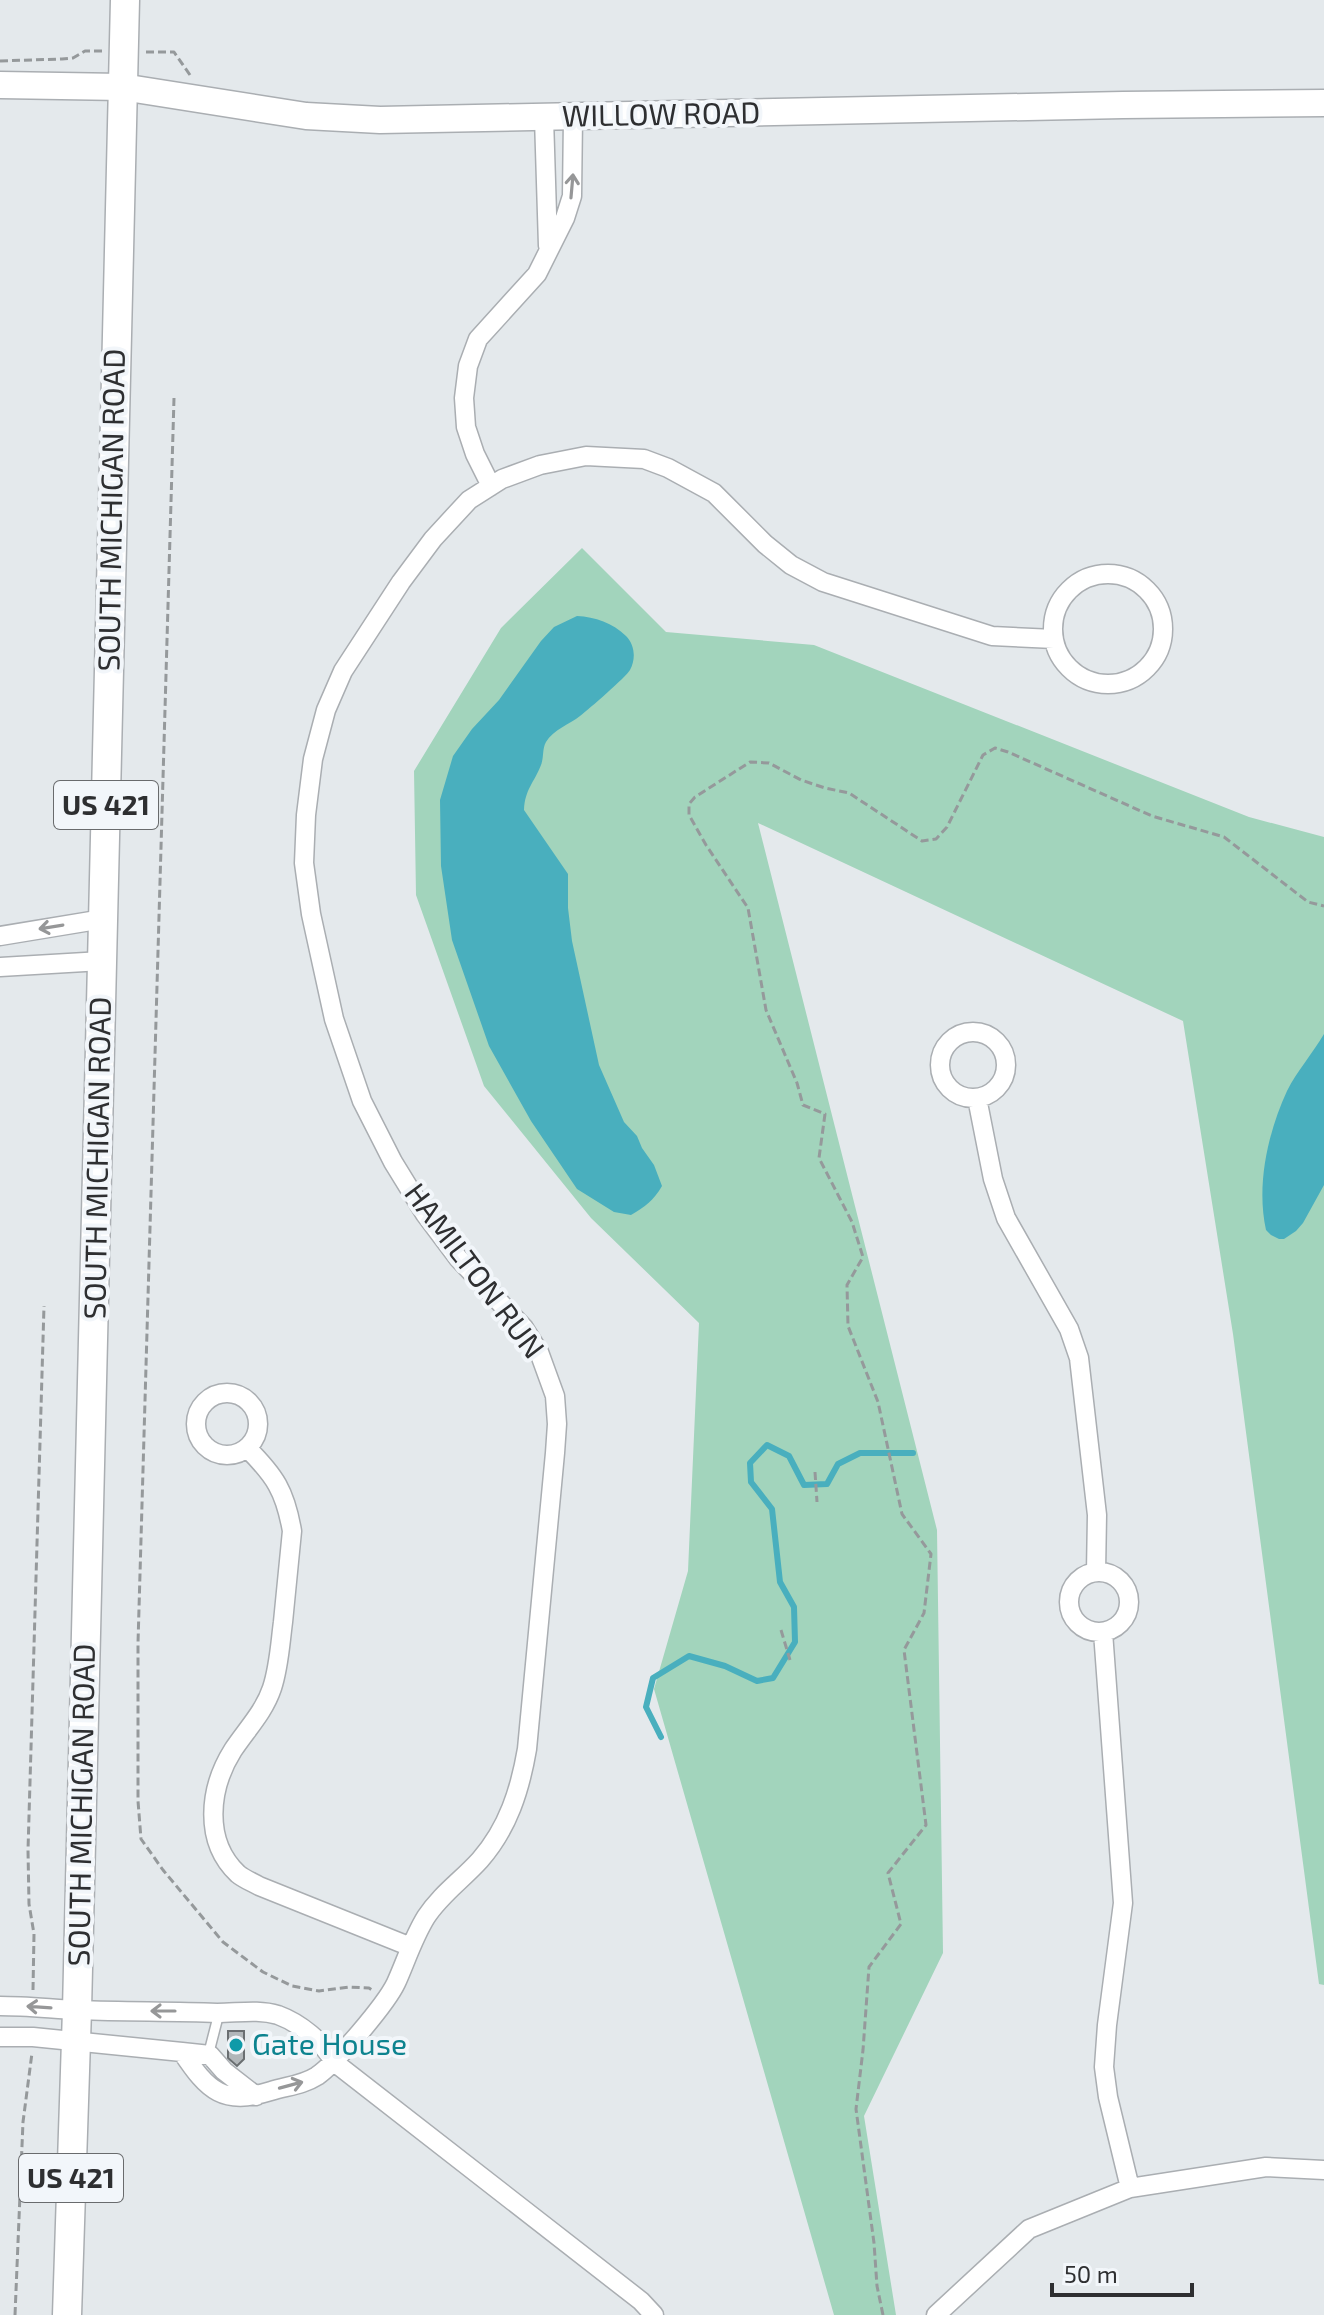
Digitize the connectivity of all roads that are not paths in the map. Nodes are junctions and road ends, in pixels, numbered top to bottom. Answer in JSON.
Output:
{"nodes":[{"id":1,"x":125,"y":0,"type":"edge"},
{"id":2,"x":0,"y":85,"type":"edge"},
{"id":3,"x":122,"y":87,"type":"junction"},
{"id":4,"x":1324,"y":103,"type":"edge"},
{"id":5,"x":573,"y":117,"type":"junction"},
{"id":6,"x":544,"y":118,"type":"junction"},
{"id":7,"x":548,"y":249,"type":"junction"},
{"id":8,"x":491,"y":486,"type":"junction"},
{"id":9,"x":1054,"y":639,"type":"junction"},
{"id":10,"x":103,"y":919,"type":"junction"},
{"id":11,"x":0,"y":936,"type":"edge"},
{"id":12,"x":102,"y":961,"type":"junction"},
{"id":13,"x":0,"y":967,"type":"edge"},
{"id":14,"x":977,"y":1098,"type":"dead end"},
{"id":15,"x":247,"y":1448,"type":"dead end"},
{"id":16,"x":1096,"y":1572,"type":"junction"},
{"id":17,"x":1103,"y":1632,"type":"junction"},
{"id":18,"x":411,"y":1947,"type":"junction"},
{"id":19,"x":0,"y":2006,"type":"edge"},
{"id":20,"x":77,"y":2010,"type":"junction"},
{"id":21,"x":219,"y":2013,"type":"junction"},
{"id":22,"x":0,"y":2037,"type":"edge"},
{"id":23,"x":76,"y":2041,"type":"junction"},
{"id":24,"x":182,"y":2052,"type":"junction"},
{"id":25,"x":210,"y":2055,"type":"junction"},
{"id":26,"x":334,"y":2062,"type":"junction"},
{"id":27,"x":196,"y":2073,"type":"junction"},
{"id":28,"x":256,"y":2096,"type":"junction"},
{"id":29,"x":1324,"y":2170,"type":"edge"},
{"id":30,"x":1130,"y":2188,"type":"junction"},
{"id":31,"x":67,"y":2315,"type":"edge"},
{"id":32,"x":654,"y":2315,"type":"edge"},
{"id":33,"x":936,"y":2315,"type":"edge"}],
"edges":[{"from":1,"to":3,"type":"main road","name":"SOUTH MICHIGAN ROAD","number":"US 421"},
{"from":2,"to":3,"type":"street","name":"WILLOW ROAD"},
{"from":3,"to":6,"type":"street","name":"WILLOW ROAD"},
{"from":3,"to":10,"type":"main road","name":"SOUTH MICHIGAN ROAD","number":"US 421"},
{"from":4,"to":5,"type":"street","name":"WILLOW ROAD"},
{"from":5,"to":6,"type":"street","name":"WILLOW ROAD"},
{"from":7,"to":5,"type":"street","one_way":true},
{"from":6,"to":7,"type":"street"},
{"from":7,"to":8,"type":"street"},
{"from":8,"to":9,"type":"street","name":"HAMILTON RUN"},
{"from":8,"to":18,"type":"street","name":"HAMILTON RUN"},
{"from":9,"to":9,"type":"street"},
{"from":10,"to":11,"type":"street","one_way":true},
{"from":10,"to":12,"type":"main road","name":"SOUTH MICHIGAN ROAD","number":"US 421"},
{"from":12,"to":13,"type":"street"},
{"from":12,"to":20,"type":"main road","name":"SOUTH MICHIGAN ROAD","number":"US 421"},
{"from":14,"to":16,"type":"street"},
{"from":15,"to":18,"type":"street"},
{"from":16,"to":17,"type":"street"},
{"from":16,"to":17,"type":"street"},
{"from":17,"to":30,"type":"street"},
{"from":18,"to":26,"type":"street","name":"HAMILTON RUN"},
{"from":20,"to":19,"type":"street","one_way":true},
{"from":21,"to":20,"type":"street","one_way":true},
{"from":20,"to":23,"type":"main road","name":"SOUTH MICHIGAN ROAD","number":"US 421"},
{"from":21,"to":25,"type":"lane"},
{"from":21,"to":26,"type":"street"},
{"from":22,"to":23,"type":"street"},
{"from":23,"to":24,"type":"street"},
{"from":23,"to":31,"type":"main road","name":"SOUTH MICHIGAN ROAD","number":"US 421"},
{"from":24,"to":25,"type":"street"},
{"from":24,"to":27,"type":"street"},
{"from":25,"to":27,"type":"lane"},
{"from":25,"to":28,"type":"street"},
{"from":28,"to":26,"type":"street","one_way":true},
{"from":26,"to":32,"type":"street"},
{"from":27,"to":28,"type":"street"},
{"from":29,"to":30,"type":"street"},
{"from":30,"to":33,"type":"street"}]}
